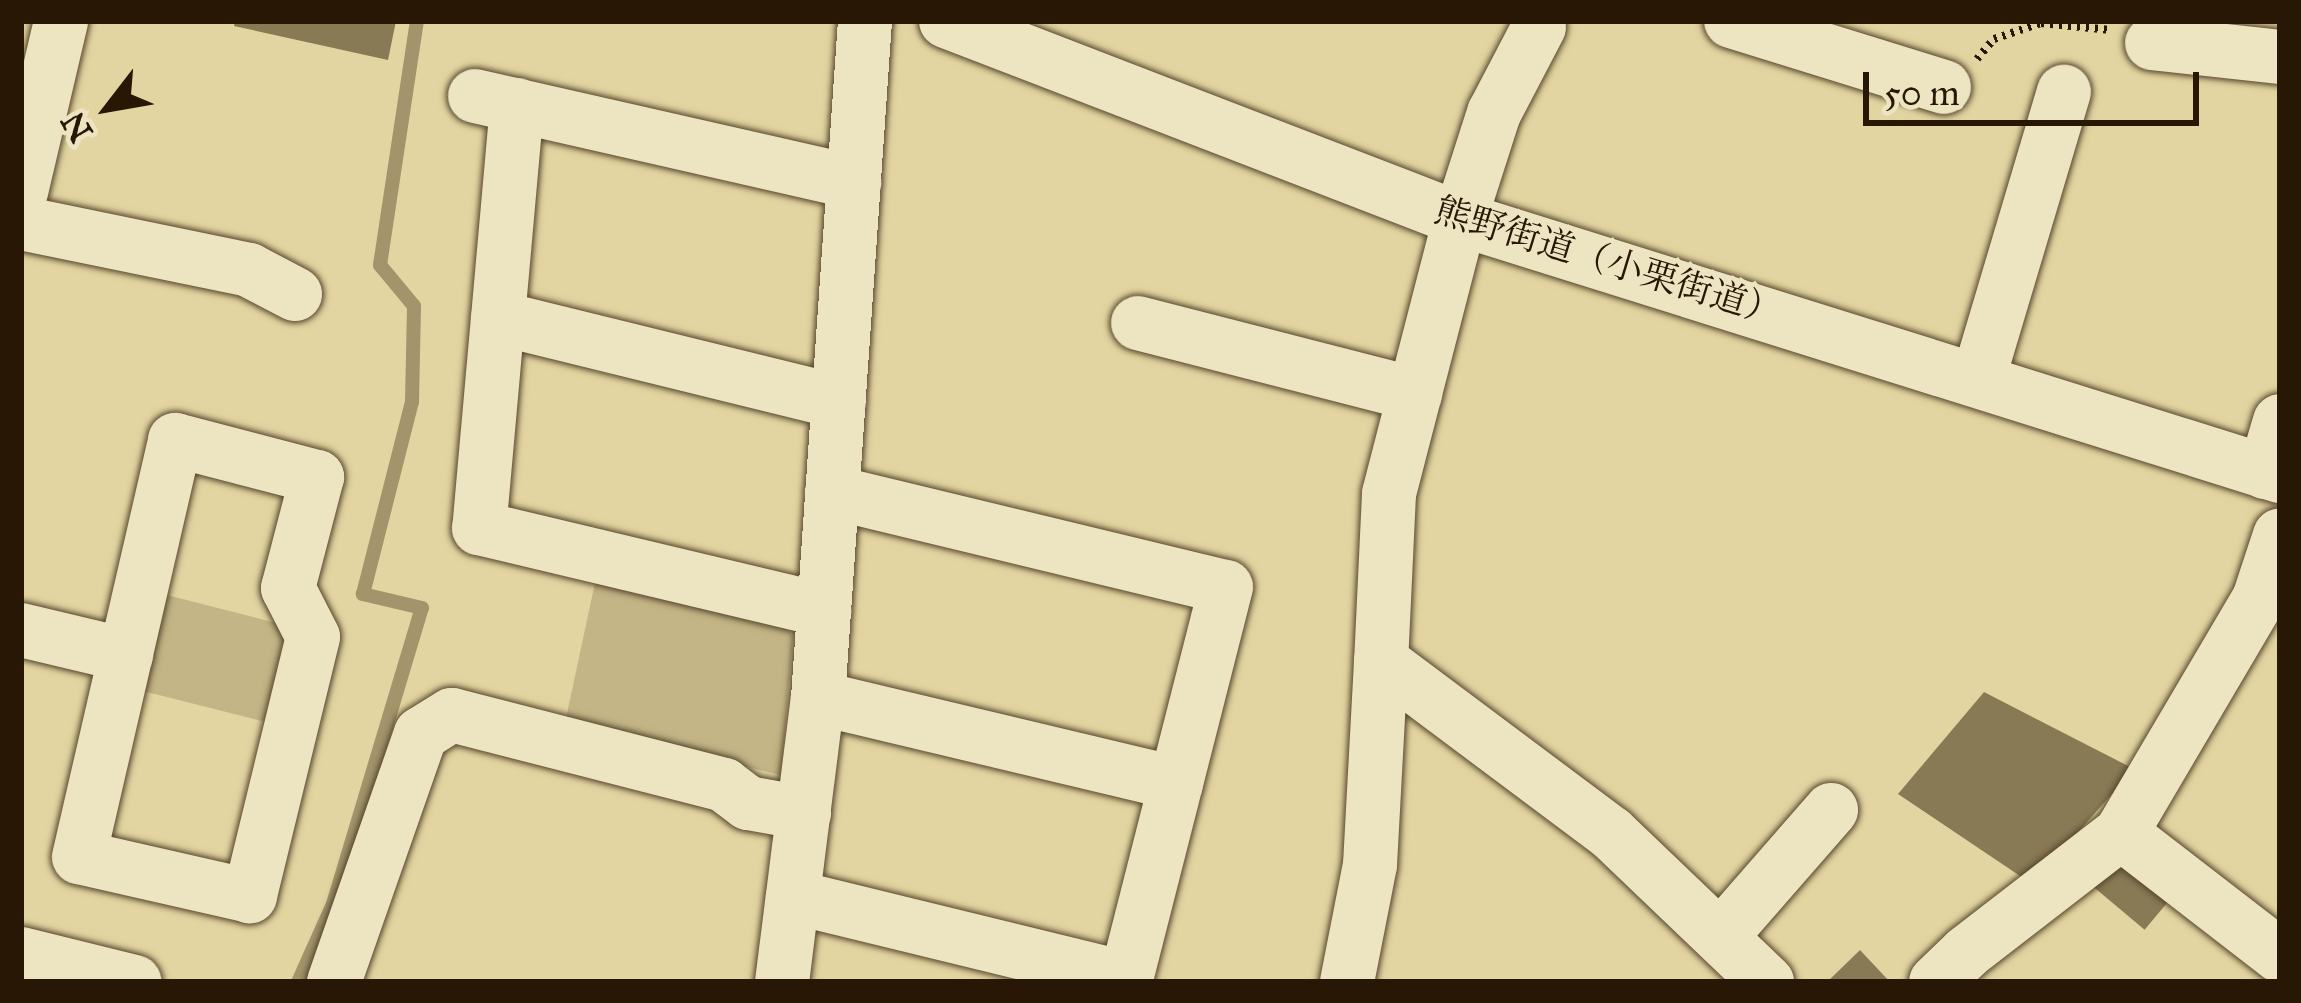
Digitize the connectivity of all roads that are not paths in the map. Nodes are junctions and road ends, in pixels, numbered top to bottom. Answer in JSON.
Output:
{"nodes":[{"id":1,"x":61,"y":21,"type":"edge"},
{"id":2,"x":865,"y":21,"type":"edge"},
{"id":3,"x":946,"y":21,"type":"edge"},
{"id":4,"x":1731,"y":21,"type":"edge"},
{"id":5,"x":1539,"y":28,"type":"dead end"},
{"id":6,"x":1048,"y":39,"type":"edge"},
{"id":7,"x":1857,"y":40,"type":"edge"},
{"id":8,"x":2152,"y":43,"type":"road end"},
{"id":9,"x":2280,"y":57,"type":"edge"},
{"id":10,"x":1944,"y":87,"type":"road end"},
{"id":11,"x":2064,"y":92,"type":"dead end"},
{"id":12,"x":854,"y":182,"type":"junction"},
{"id":13,"x":21,"y":192,"type":"edge"},
{"id":14,"x":1460,"y":219,"type":"junction"},
{"id":15,"x":21,"y":223,"type":"edge"},
{"id":16,"x":295,"y":293,"type":"dead end"},
{"id":17,"x":498,"y":317,"type":"junction"},
{"id":18,"x":1138,"y":322,"type":"dead end"},
{"id":19,"x":1978,"y":380,"type":"junction"},
{"id":20,"x":1415,"y":394,"type":"junction"},
{"id":21,"x":838,"y":402,"type":"junction"},
{"id":22,"x":2280,"y":421,"type":"edge"},
{"id":23,"x":2272,"y":474,"type":"edge"},
{"id":24,"x":832,"y":492,"type":"junction"},
{"id":25,"x":2280,"y":535,"type":"edge"},
{"id":26,"x":824,"y":610,"type":"junction"},
{"id":27,"x":21,"y":630,"type":"edge"},
{"id":28,"x":126,"y":655,"type":"junction"},
{"id":29,"x":1381,"y":662,"type":"junction"},
{"id":30,"x":818,"y":698,"type":"junction"},
{"id":31,"x":1176,"y":783,"type":"junction"},
{"id":32,"x":1831,"y":810,"type":"dead end"},
{"id":33,"x":804,"y":812,"type":"junction"},
{"id":34,"x":2121,"y":833,"type":"junction"},
{"id":35,"x":793,"y":897,"type":"junction"},
{"id":36,"x":1722,"y":935,"type":"junction"},
{"id":37,"x":21,"y":954,"type":"edge"},
{"id":38,"x":2280,"y":956,"type":"edge"},
{"id":39,"x":1125,"y":980,"type":"edge"},
{"id":40,"x":135,"y":982,"type":"edge"},
{"id":41,"x":334,"y":982,"type":"edge"},
{"id":42,"x":782,"y":982,"type":"edge"},
{"id":43,"x":1347,"y":982,"type":"edge"},
{"id":44,"x":1767,"y":982,"type":"edge"},
{"id":45,"x":1936,"y":982,"type":"edge"}],
"edges":[{"from":1,"to":13,"type":"street"},
{"from":2,"to":12,"type":"street"},
{"from":3,"to":6,"type":"street","name":"熊野街道（小栗街道）"},
{"from":4,"to":7,"type":"street"},
{"from":5,"to":14,"type":"street"},
{"from":6,"to":14,"type":"street","name":"熊野街道（小栗街道）"},
{"from":7,"to":10,"type":"street"},
{"from":8,"to":9,"type":"street"},
{"from":11,"to":19,"type":"street"},
{"from":12,"to":17,"type":"street"},
{"from":12,"to":21,"type":"street"},
{"from":14,"to":19,"type":"street","name":"熊野街道（小栗街道）"},
{"from":14,"to":20,"type":"street"},
{"from":15,"to":16,"type":"street"},
{"from":17,"to":21,"type":"street"},
{"from":17,"to":26,"type":"street"},
{"from":18,"to":20,"type":"street"},
{"from":19,"to":23,"type":"street","name":"熊野街道（小栗街道）"},
{"from":20,"to":29,"type":"street"},
{"from":21,"to":24,"type":"street"},
{"from":22,"to":23,"type":"street"},
{"from":24,"to":26,"type":"street"},
{"from":24,"to":31,"type":"street"},
{"from":25,"to":34,"type":"street"},
{"from":26,"to":30,"type":"street"},
{"from":27,"to":28,"type":"street"},
{"from":28,"to":28,"type":"street"},
{"from":29,"to":36,"type":"street"},
{"from":29,"to":43,"type":"street"},
{"from":30,"to":31,"type":"street"},
{"from":30,"to":33,"type":"street"},
{"from":31,"to":39,"type":"street"},
{"from":32,"to":36,"type":"street"},
{"from":33,"to":35,"type":"street"},
{"from":33,"to":41,"type":"street"},
{"from":34,"to":38,"type":"street"},
{"from":34,"to":45,"type":"street"},
{"from":35,"to":39,"type":"street"},
{"from":35,"to":42,"type":"street"},
{"from":36,"to":44,"type":"street"},
{"from":37,"to":40,"type":"street"}]}
